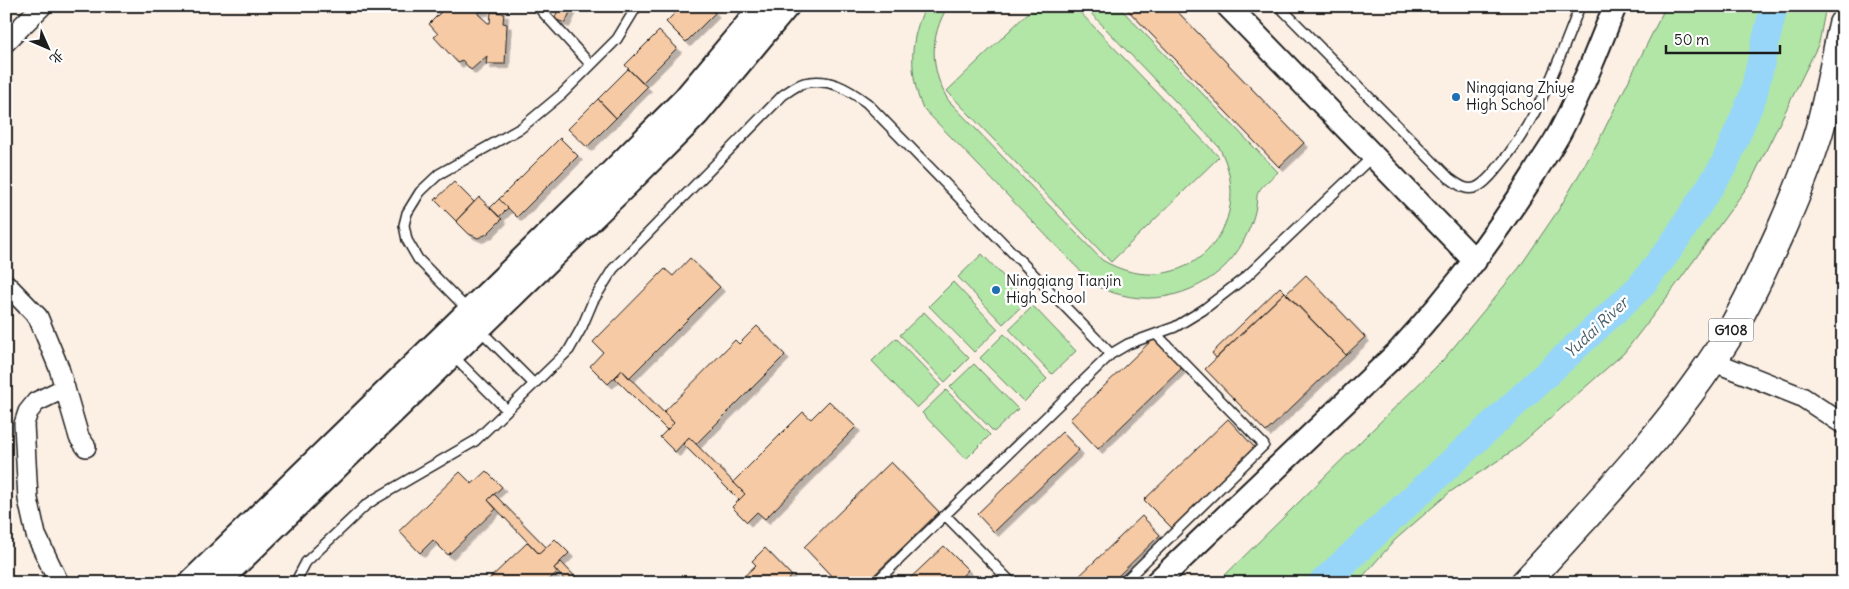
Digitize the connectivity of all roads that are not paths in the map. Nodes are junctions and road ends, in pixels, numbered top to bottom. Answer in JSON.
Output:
{"nodes":[{"id":1,"x":42,"y":6,"type":"edge"},
{"id":2,"x":537,"y":6,"type":"edge"},
{"id":3,"x":637,"y":6,"type":"edge"},
{"id":4,"x":762,"y":6,"type":"edge"},
{"id":5,"x":788,"y":6,"type":"edge"},
{"id":6,"x":1228,"y":6,"type":"edge"},
{"id":7,"x":1280,"y":6,"type":"edge"},
{"id":8,"x":1580,"y":6,"type":"edge"},
{"id":9,"x":1615,"y":6,"type":"edge"},
{"id":10,"x":1843,"y":24,"type":"edge"},
{"id":11,"x":6,"y":42,"type":"edge"},
{"id":12,"x":591,"y":65,"type":"junction"},
{"id":13,"x":1373,"y":156,"type":"junction"},
{"id":14,"x":1475,"y":261,"type":"junction"},
{"id":15,"x":6,"y":284,"type":"edge"},
{"id":16,"x":474,"y":320,"type":"junction"},
{"id":17,"x":1157,"y":335,"type":"junction"},
{"id":18,"x":1111,"y":354,"type":"junction"},
{"id":19,"x":452,"y":355,"type":"junction"},
{"id":20,"x":1712,"y":361,"type":"junction"},
{"id":21,"x":534,"y":384,"type":"junction"},
{"id":22,"x":65,"y":388,"type":"junction"},
{"id":23,"x":506,"y":410,"type":"junction"},
{"id":24,"x":1843,"y":424,"type":"edge"},
{"id":25,"x":86,"y":447,"type":"dead end"},
{"id":26,"x":945,"y":515,"type":"junction"},
{"id":27,"x":60,"y":583,"type":"edge"},
{"id":28,"x":189,"y":583,"type":"edge"},
{"id":29,"x":218,"y":583,"type":"edge"},
{"id":30,"x":295,"y":583,"type":"edge"},
{"id":31,"x":875,"y":583,"type":"edge"},
{"id":32,"x":1012,"y":583,"type":"edge"},
{"id":33,"x":1123,"y":583,"type":"edge"},
{"id":34,"x":1156,"y":583,"type":"edge"},
{"id":35,"x":1525,"y":583,"type":"edge"}],
"edges":[{"from":1,"to":11,"type":"street"},
{"from":2,"to":12,"type":"lane"},
{"from":3,"to":12,"type":"lane"},
{"from":4,"to":16,"type":"street"},
{"from":5,"to":16,"type":"street"},
{"from":6,"to":13,"type":"street"},
{"from":7,"to":8,"type":"lane"},
{"from":9,"to":14,"type":"street"},
{"from":10,"to":20,"type":"highway","number":"G108"},
{"from":12,"to":16,"type":"lane"},
{"from":13,"to":14,"type":"street"},
{"from":13,"to":17,"type":"lane"},
{"from":14,"to":34,"type":"street"},
{"from":15,"to":22,"type":"street"},
{"from":16,"to":19,"type":"street"},
{"from":16,"to":21,"type":"lane"},
{"from":16,"to":28,"type":"street"},
{"from":17,"to":18,"type":"lane"},
{"from":17,"to":33,"type":"lane"},
{"from":18,"to":21,"type":"lane"},
{"from":18,"to":26,"type":"lane"},
{"from":19,"to":23,"type":"lane"},
{"from":19,"to":29,"type":"street"},
{"from":20,"to":24,"type":"street"},
{"from":20,"to":35,"type":"highway","number":"G108"},
{"from":21,"to":23,"type":"lane"},
{"from":22,"to":25,"type":"street"},
{"from":22,"to":27,"type":"street"},
{"from":23,"to":30,"type":"lane"},
{"from":26,"to":31,"type":"lane"},
{"from":26,"to":32,"type":"lane"}]}
